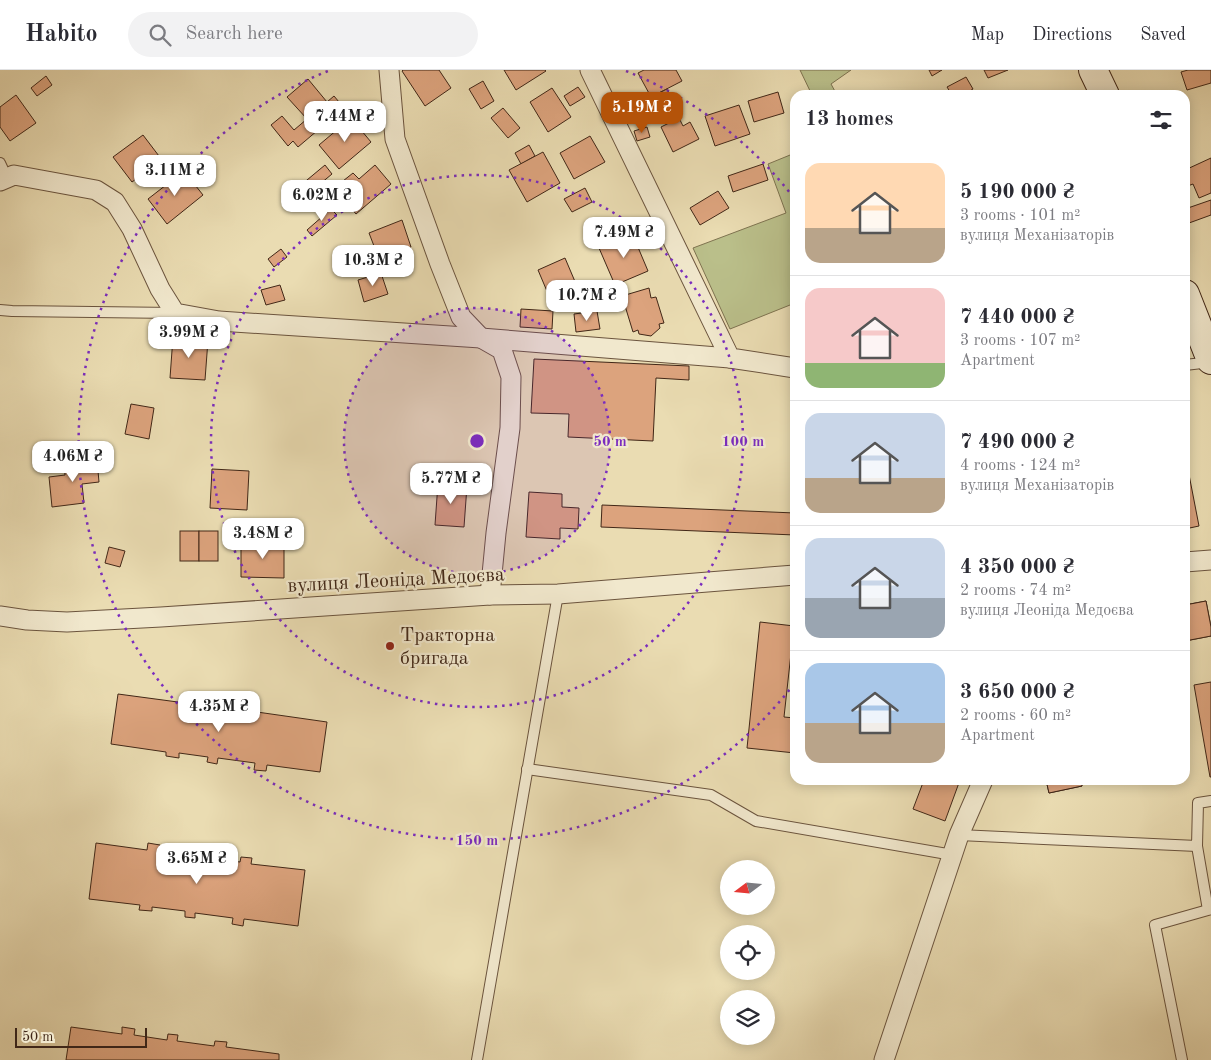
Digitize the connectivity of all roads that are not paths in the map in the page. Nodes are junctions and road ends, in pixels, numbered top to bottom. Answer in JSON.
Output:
{"nodes":[{"id":1,"x":389,"y":70,"type":"edge"},
{"id":2,"x":590,"y":70,"type":"edge"},
{"id":3,"x":1093,"y":70,"type":"edge"},
{"id":4,"x":1103,"y":90,"type":"edge"},
{"id":5,"x":2,"y":174,"type":"edge"},
{"id":6,"x":1190,"y":307,"type":"edge"},
{"id":7,"x":0,"y":310,"type":"edge"},
{"id":8,"x":175,"y":313,"type":"junction"},
{"id":9,"x":481,"y":338,"type":"junction"},
{"id":10,"x":730,"y":358,"type":"junction"},
{"id":11,"x":1211,"y":361,"type":"edge"},
{"id":12,"x":1190,"y":364,"type":"edge"},
{"id":13,"x":790,"y":367,"type":"edge"},
{"id":14,"x":1211,"y":560,"type":"edge"},
{"id":15,"x":1190,"y":562,"type":"edge"},
{"id":16,"x":790,"y":575,"type":"edge"},
{"id":17,"x":558,"y":594,"type":"junction"},
{"id":18,"x":490,"y":595,"type":"junction"},
{"id":19,"x":0,"y":616,"type":"edge"},
{"id":20,"x":527,"y":769,"type":"junction"},
{"id":21,"x":981,"y":785,"type":"edge"},
{"id":22,"x":1211,"y":801,"type":"edge"},
{"id":23,"x":959,"y":835,"type":"junction"},
{"id":24,"x":1197,"y":846,"type":"junction"},
{"id":25,"x":954,"y":855,"type":"junction"},
{"id":26,"x":477,"y":1060,"type":"edge"},
{"id":27,"x":884,"y":1060,"type":"edge"},
{"id":28,"x":1182,"y":1060,"type":"edge"}],
"edges":[{"from":1,"to":9,"type":"street"},
{"from":2,"to":10,"type":"street"},
{"from":3,"to":4,"type":"main road"},
{"from":5,"to":8,"type":"street"},
{"from":6,"to":11,"type":"main road"},
{"from":7,"to":8,"type":"lane"},
{"from":8,"to":9,"type":"street"},
{"from":9,"to":10,"type":"street"},
{"from":9,"to":18,"type":"street"},
{"from":10,"to":13,"type":"street"},
{"from":11,"to":12,"type":"lane"},
{"from":14,"to":15,"type":"street"},
{"from":16,"to":17,"type":"street","name":"вулиця Леоніда Медоєва"},
{"from":17,"to":18,"type":"street","name":"вулиця Леоніда Медоєва"},
{"from":17,"to":20,"type":"lane"},
{"from":18,"to":19,"type":"street","name":"вулиця Леоніда Медоєва"},
{"from":20,"to":25,"type":"lane"},
{"from":20,"to":26,"type":"lane"},
{"from":21,"to":23,"type":"street"},
{"from":22,"to":24,"type":"lane"},
{"from":23,"to":24,"type":"lane"},
{"from":23,"to":25,"type":"street"},
{"from":24,"to":28,"type":"lane"},
{"from":25,"to":27,"type":"street"}]}
